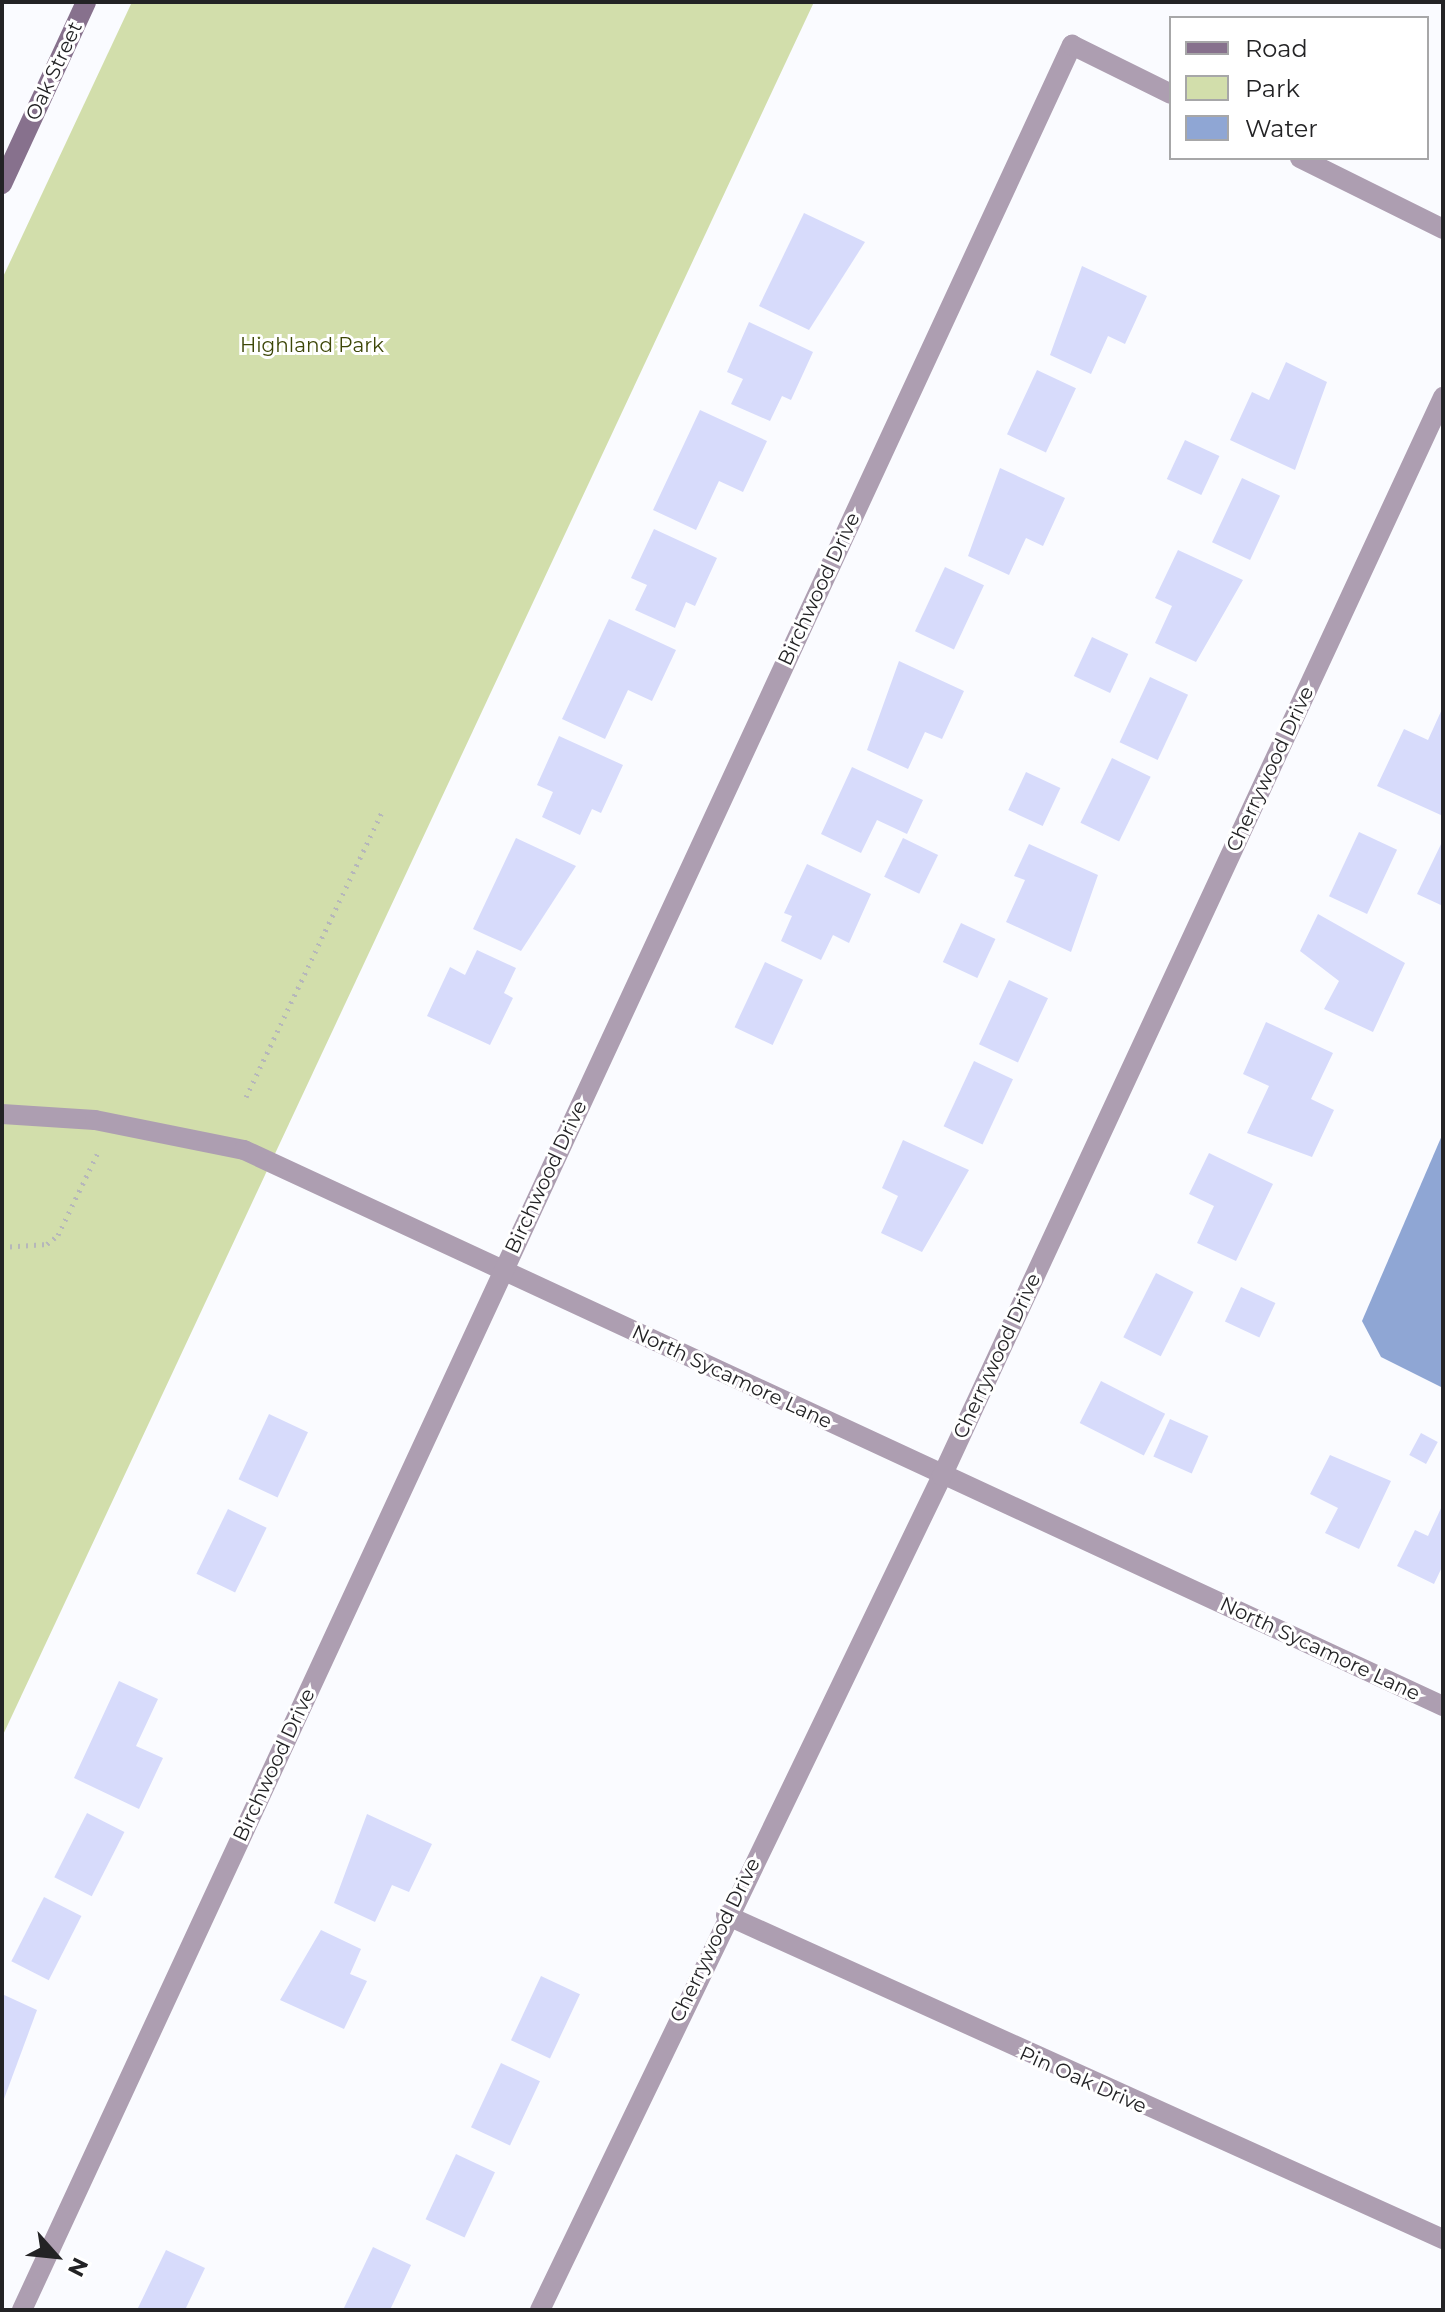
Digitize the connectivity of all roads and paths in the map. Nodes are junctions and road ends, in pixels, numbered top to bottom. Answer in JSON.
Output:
{"nodes":[{"id":1,"x":86,"y":2,"type":"edge"},
{"id":2,"x":1169,"y":93,"type":"edge"},
{"id":3,"x":1304,"y":160,"type":"edge"},
{"id":4,"x":2,"y":184,"type":"edge"},
{"id":5,"x":1443,"y":229,"type":"edge"},
{"id":6,"x":1443,"y":397,"type":"edge"},
{"id":7,"x":383,"y":810,"type":"dead end"},
{"id":8,"x":246,"y":1097,"type":"dead end"},
{"id":9,"x":2,"y":1114,"type":"edge"},
{"id":10,"x":99,"y":1149,"type":"dead end"},
{"id":11,"x":2,"y":1247,"type":"edge"},
{"id":12,"x":503,"y":1269,"type":"junction"},
{"id":13,"x":942,"y":1476,"type":"junction"},
{"id":14,"x":1443,"y":1706,"type":"edge"},
{"id":15,"x":726,"y":1915,"type":"junction"},
{"id":16,"x":1443,"y":2239,"type":"edge"},
{"id":17,"x":22,"y":2310,"type":"edge"},
{"id":18,"x":540,"y":2310,"type":"edge"}],
"edges":[{"from":1,"to":4,"type":"street","name":"Oak Street"},
{"from":2,"to":12,"type":"street","name":"Birchwood Drive"},
{"from":3,"to":5,"type":"street"},
{"from":6,"to":13,"type":"street","name":"Cherrywood Drive"},
{"from":7,"to":8,"type":"path"},
{"from":9,"to":12,"type":"street","name":"North Sycamore Lane"},
{"from":10,"to":11,"type":"path"},
{"from":12,"to":13,"type":"street","name":"North Sycamore Lane"},
{"from":12,"to":17,"type":"street","name":"Birchwood Drive"},
{"from":13,"to":14,"type":"street","name":"North Sycamore Lane"},
{"from":13,"to":15,"type":"street","name":"Cherrywood Drive"},
{"from":15,"to":16,"type":"street","name":"Pin Oak Drive"},
{"from":15,"to":18,"type":"street","name":"Cherrywood Drive"}]}
